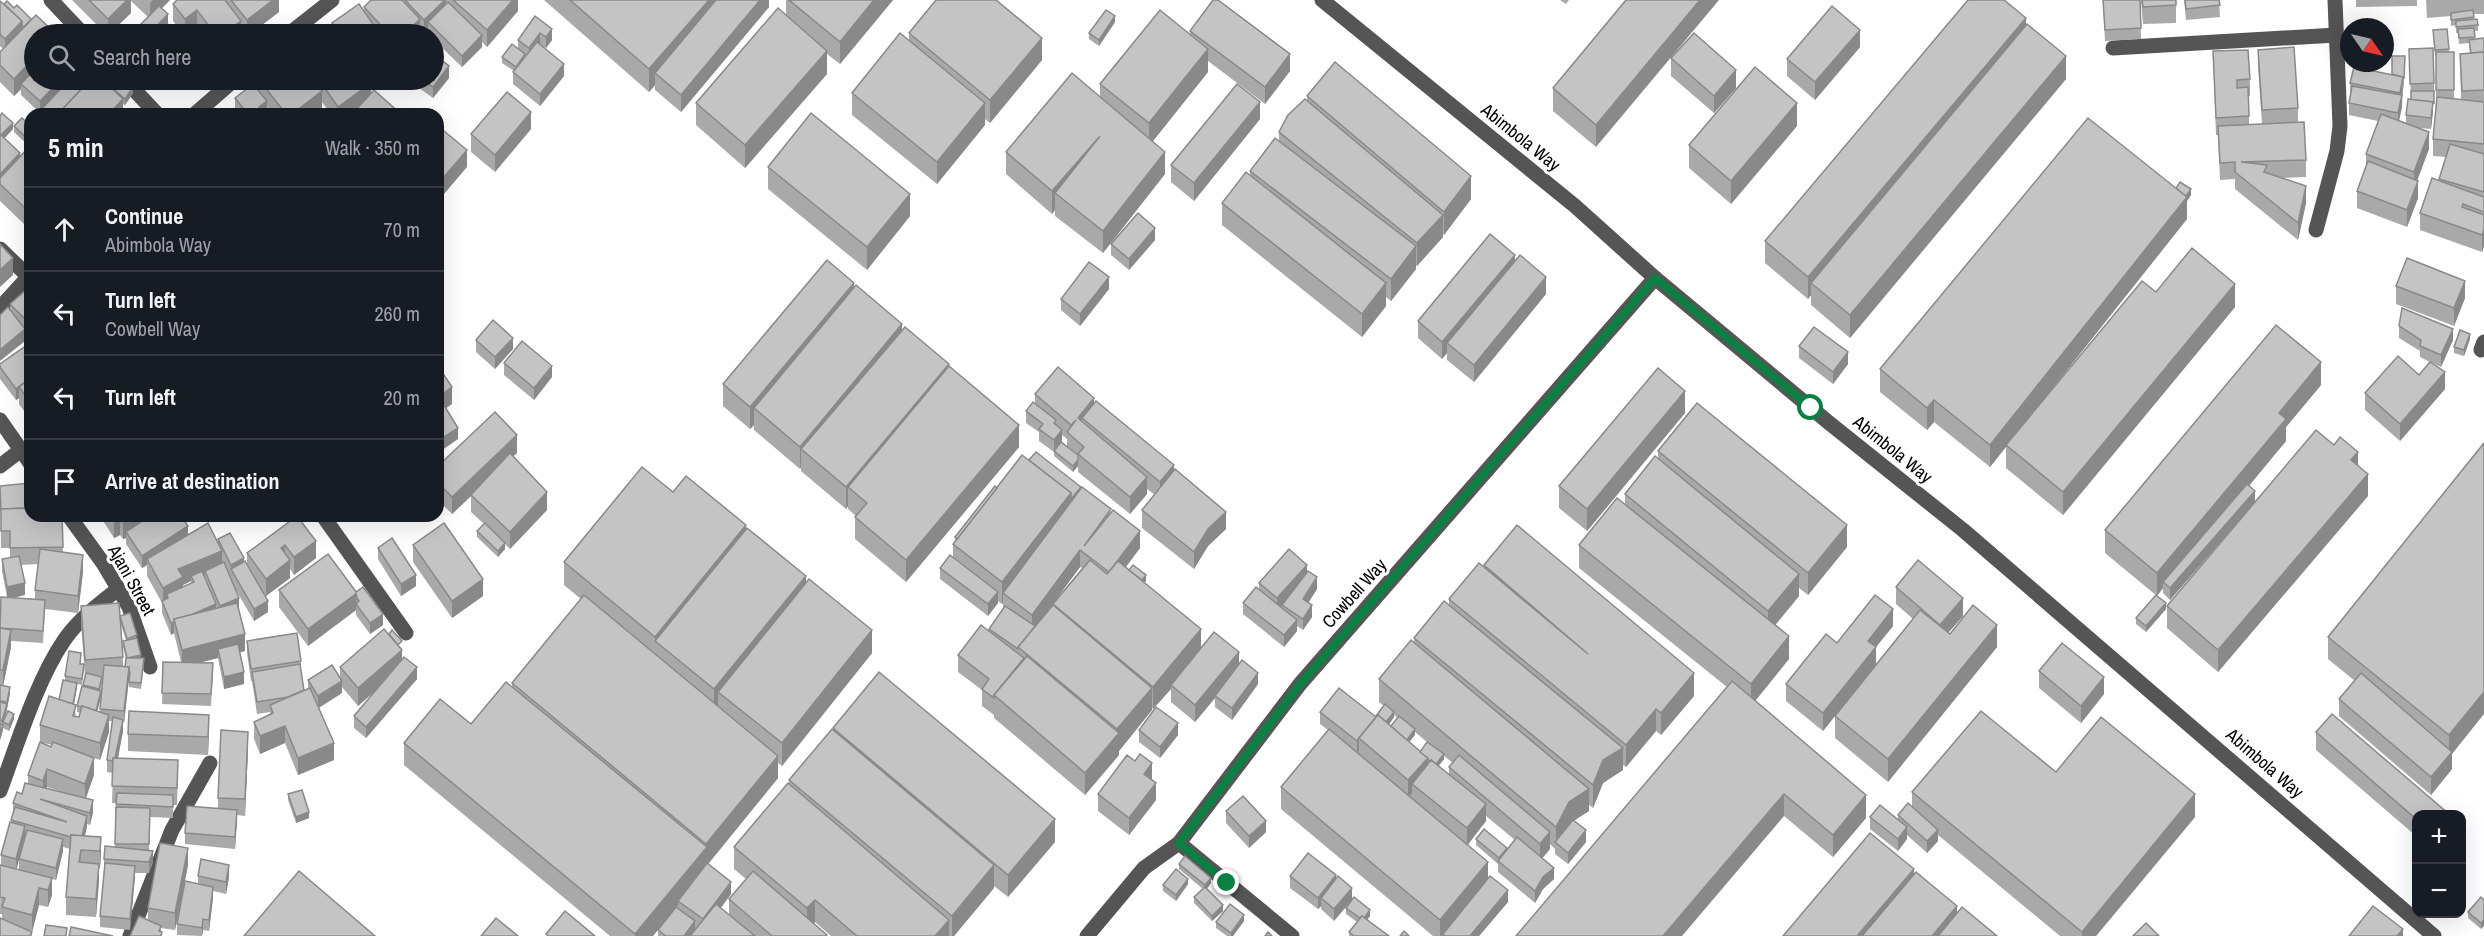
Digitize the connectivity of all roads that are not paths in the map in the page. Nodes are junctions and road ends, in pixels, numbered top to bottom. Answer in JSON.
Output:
{"nodes":[{"id":1,"x":51,"y":0,"type":"edge"},
{"id":2,"x":332,"y":0,"type":"edge"},
{"id":3,"x":1322,"y":0,"type":"edge"},
{"id":4,"x":2335,"y":0,"type":"edge"},
{"id":5,"x":74,"y":24,"type":"edge"},
{"id":6,"x":302,"y":24,"type":"edge"},
{"id":7,"x":2337,"y":35,"type":"junction"},
{"id":8,"x":2113,"y":48,"type":"dead end"},
{"id":9,"x":134,"y":90,"type":"edge"},
{"id":10,"x":223,"y":90,"type":"edge"},
{"id":11,"x":151,"y":108,"type":"edge"},
{"id":12,"x":202,"y":108,"type":"edge"},
{"id":13,"x":2316,"y":230,"type":"dead end"},
{"id":14,"x":0,"y":249,"type":"edge"},
{"id":15,"x":24,"y":271,"type":"edge"},
{"id":16,"x":1655,"y":278,"type":"junction"},
{"id":17,"x":24,"y":282,"type":"edge"},
{"id":18,"x":0,"y":308,"type":"edge"},
{"id":19,"x":0,"y":420,"type":"edge"},
{"id":20,"x":24,"y":453,"type":"edge"},
{"id":21,"x":24,"y":457,"type":"edge"},
{"id":22,"x":0,"y":465,"type":"edge"},
{"id":23,"x":73,"y":522,"type":"edge"},
{"id":24,"x":327,"y":522,"type":"edge"},
{"id":25,"x":118,"y":589,"type":"junction"},
{"id":26,"x":406,"y":633,"type":"dead end"},
{"id":27,"x":150,"y":667,"type":"dead end"},
{"id":28,"x":210,"y":763,"type":"dead end"},
{"id":29,"x":0,"y":791,"type":"edge"},
{"id":30,"x":1179,"y":843,"type":"junction"},
{"id":31,"x":130,"y":936,"type":"edge"},
{"id":32,"x":1087,"y":936,"type":"edge"},
{"id":33,"x":1292,"y":936,"type":"edge"},
{"id":34,"x":2434,"y":936,"type":"edge"}],
"edges":[{"from":1,"to":5,"type":"street"},
{"from":2,"to":6,"type":"street"},
{"from":3,"to":16,"type":"street","name":"Abimbola Way"},
{"from":4,"to":7,"type":"street"},
{"from":7,"to":8,"type":"street"},
{"from":7,"to":13,"type":"street"},
{"from":9,"to":11,"type":"street"},
{"from":10,"to":12,"type":"street"},
{"from":14,"to":15,"type":"street"},
{"from":16,"to":30,"type":"street","name":"Cowbell Way"},
{"from":16,"to":34,"type":"street","name":"Abimbola Way"},
{"from":17,"to":18,"type":"street"},
{"from":19,"to":20,"type":"street"},
{"from":21,"to":22,"type":"street"},
{"from":23,"to":25,"type":"street","name":"Ajani Street"},
{"from":24,"to":26,"type":"street"},
{"from":25,"to":27,"type":"street","name":"Ajani Street"},
{"from":25,"to":29,"type":"street"},
{"from":28,"to":31,"type":"street"},
{"from":30,"to":32,"type":"street","name":"Cowbell Way"},
{"from":30,"to":33,"type":"street"}]}
